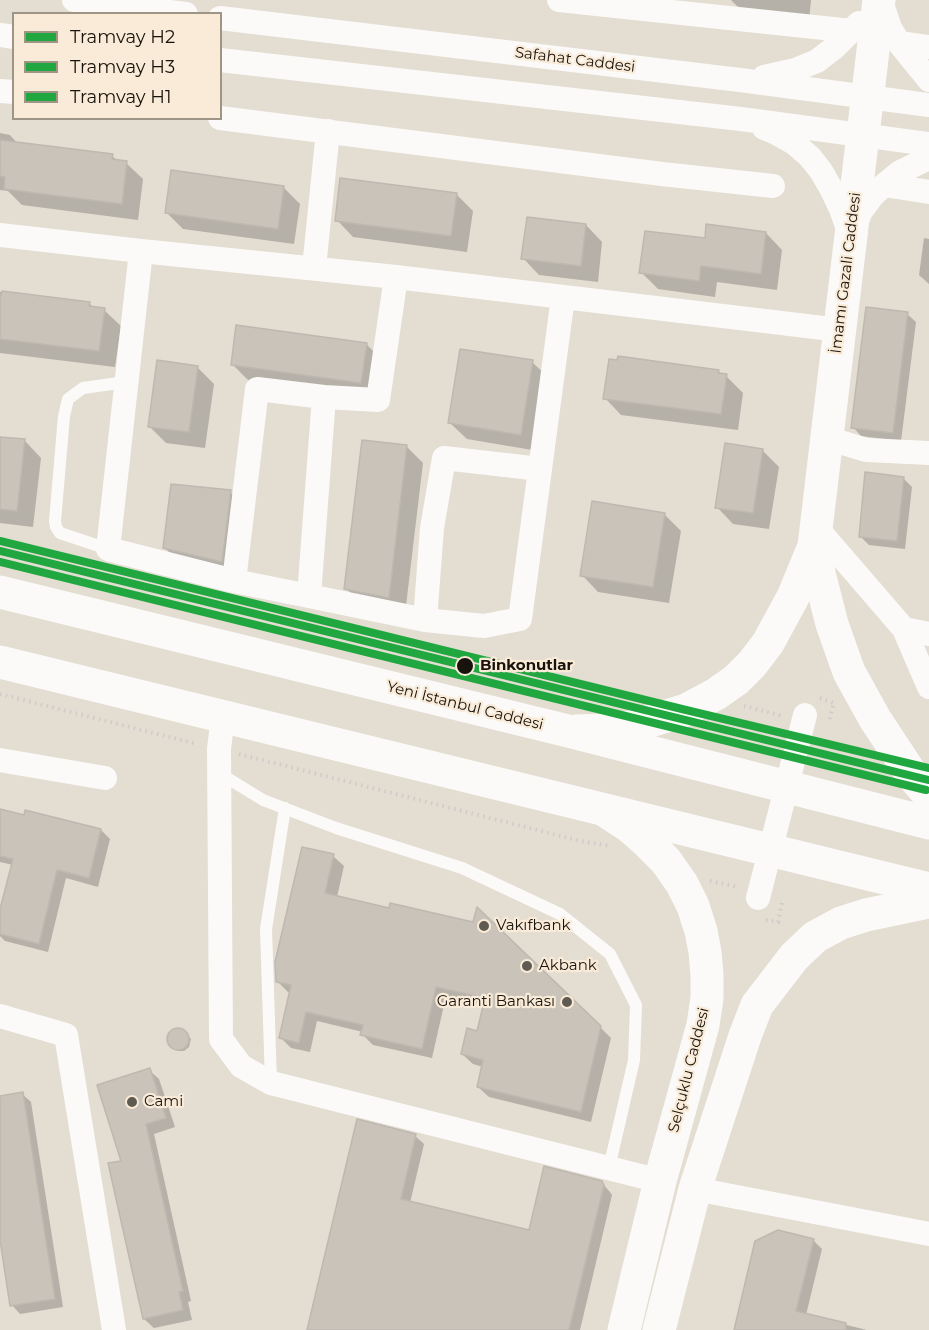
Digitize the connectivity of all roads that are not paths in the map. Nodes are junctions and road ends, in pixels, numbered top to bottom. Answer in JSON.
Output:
{"nodes":[{"id":1,"x":74,"y":0,"type":"edge"},
{"id":2,"x":559,"y":0,"type":"edge"},
{"id":3,"x":879,"y":0,"type":"edge"},
{"id":4,"x":170,"y":12,"type":"edge"},
{"id":5,"x":222,"y":18,"type":"edge"},
{"id":6,"x":852,"y":31,"type":"junction"},
{"id":7,"x":899,"y":43,"type":"junction"},
{"id":8,"x":929,"y":47,"type":"edge"},
{"id":9,"x":222,"y":60,"type":"edge"},
{"id":10,"x":740,"y":80,"type":"junction"},
{"id":11,"x":929,"y":80,"type":"edge"},
{"id":12,"x":867,"y":97,"type":"junction"},
{"id":13,"x":929,"y":105,"type":"edge"},
{"id":14,"x":222,"y":118,"type":"edge"},
{"id":15,"x":741,"y":119,"type":"junction"},
{"id":16,"x":328,"y":131,"type":"junction"},
{"id":17,"x":863,"y":135,"type":"junction"},
{"id":18,"x":929,"y":144,"type":"edge"},
{"id":19,"x":929,"y":158,"type":"edge"},
{"id":20,"x":884,"y":185,"type":"junction"},
{"id":21,"x":773,"y":186,"type":"dead end"},
{"id":22,"x":929,"y":192,"type":"edge"},
{"id":23,"x":0,"y":235,"type":"edge"},
{"id":24,"x":851,"y":237,"type":"junction"},
{"id":25,"x":141,"y":251,"type":"junction"},
{"id":26,"x":314,"y":268,"type":"junction"},
{"id":27,"x":396,"y":277,"type":"junction"},
{"id":28,"x":563,"y":297,"type":"junction"},
{"id":29,"x":840,"y":330,"type":"junction"},
{"id":30,"x":126,"y":382,"type":"junction"},
{"id":31,"x":324,"y":397,"type":"junction"},
{"id":32,"x":827,"y":438,"type":"junction"},
{"id":33,"x":929,"y":453,"type":"edge"},
{"id":34,"x":540,"y":469,"type":"junction"},
{"id":35,"x":815,"y":537,"type":"junction"},
{"id":36,"x":108,"y":549,"type":"junction"},
{"id":37,"x":234,"y":581,"type":"junction"},
{"id":38,"x":0,"y":592,"type":"edge"},
{"id":39,"x":309,"y":596,"type":"junction"},
{"id":40,"x":425,"y":620,"type":"junction"},
{"id":41,"x":904,"y":629,"type":"junction"},
{"id":42,"x":929,"y":634,"type":"edge"},
{"id":43,"x":0,"y":662,"type":"edge"},
{"id":44,"x":929,"y":687,"type":"edge"},
{"id":45,"x":223,"y":716,"type":"junction"},
{"id":46,"x":804,"y":718,"type":"road end"},
{"id":47,"x":568,"y":731,"type":"junction"},
{"id":48,"x":0,"y":760,"type":"edge"},
{"id":49,"x":219,"y":773,"type":"junction"},
{"id":50,"x":105,"y":778,"type":"dead end"},
{"id":51,"x":929,"y":795,"type":"edge"},
{"id":52,"x":285,"y":808,"type":"junction"},
{"id":53,"x":602,"y":809,"type":"junction"},
{"id":54,"x":929,"y":823,"type":"edge"},
{"id":55,"x":929,"y":889,"type":"edge"},
{"id":56,"x":759,"y":896,"type":"road end"},
{"id":57,"x":929,"y":903,"type":"edge"},
{"id":58,"x":0,"y":1016,"type":"edge"},
{"id":59,"x":272,"y":1083,"type":"junction"},
{"id":60,"x":609,"y":1168,"type":"junction"},
{"id":61,"x":660,"y":1180,"type":"junction"},
{"id":62,"x":695,"y":1189,"type":"junction"},
{"id":63,"x":929,"y":1234,"type":"edge"},
{"id":64,"x":114,"y":1330,"type":"edge"},
{"id":65,"x":624,"y":1330,"type":"edge"},
{"id":66,"x":659,"y":1330,"type":"edge"}],
"edges":[{"from":1,"to":4,"type":"street"},
{"from":2,"to":6,"type":"street"},
{"from":3,"to":6,"type":"street"},
{"from":3,"to":7,"type":"street"},
{"from":3,"to":12,"type":"main road","name":"İmamı Gazali Caddesi"},
{"from":5,"to":10,"type":"street","name":"Safahat Caddesi"},
{"from":6,"to":10,"type":"street"},
{"from":7,"to":8,"type":"street"},
{"from":7,"to":11,"type":"street"},
{"from":9,"to":15,"type":"street"},
{"from":10,"to":12,"type":"street","name":"Safahat Caddesi"},
{"from":12,"to":13,"type":"street","name":"Safahat Caddesi"},
{"from":12,"to":17,"type":"main road","name":"İmamı Gazali Caddesi"},
{"from":14,"to":16,"type":"street"},
{"from":15,"to":17,"type":"street"},
{"from":15,"to":24,"type":"street"},
{"from":16,"to":21,"type":"street"},
{"from":16,"to":26,"type":"street"},
{"from":17,"to":18,"type":"street"},
{"from":17,"to":24,"type":"main road","name":"İmamı Gazali Caddesi"},
{"from":19,"to":20,"type":"street"},
{"from":20,"to":22,"type":"street"},
{"from":20,"to":24,"type":"street"},
{"from":23,"to":25,"type":"street"},
{"from":24,"to":29,"type":"main road","name":"İmamı Gazali Caddesi"},
{"from":25,"to":26,"type":"street"},
{"from":25,"to":30,"type":"street"},
{"from":26,"to":27,"type":"street"},
{"from":27,"to":28,"type":"street"},
{"from":27,"to":31,"type":"street"},
{"from":28,"to":29,"type":"street"},
{"from":28,"to":34,"type":"street"},
{"from":29,"to":32,"type":"main road","name":"İmamı Gazali Caddesi"},
{"from":30,"to":36,"type":"street"},
{"from":30,"to":36,"type":"lane"},
{"from":31,"to":37,"type":"street"},
{"from":31,"to":39,"type":"street"},
{"from":32,"to":33,"type":"street"},
{"from":32,"to":35,"type":"main road","name":"İmamı Gazali Caddesi"},
{"from":34,"to":40,"type":"street"},
{"from":34,"to":40,"type":"street"},
{"from":35,"to":41,"type":"street"},
{"from":35,"to":47,"type":"main road"},
{"from":35,"to":51,"type":"main road"},
{"from":36,"to":37,"type":"street"},
{"from":37,"to":39,"type":"street"},
{"from":38,"to":47,"type":"main road","name":"Yeni İstanbul Caddesi"},
{"from":39,"to":40,"type":"street"},
{"from":41,"to":42,"type":"street"},
{"from":41,"to":44,"type":"street"},
{"from":43,"to":45,"type":"main road"},
{"from":45,"to":49,"type":"street"},
{"from":45,"to":53,"type":"main road"},
{"from":46,"to":56,"type":"street"},
{"from":47,"to":54,"type":"main road","name":"Yeni İstanbul Caddesi"},
{"from":48,"to":50,"type":"street"},
{"from":49,"to":52,"type":"lane"},
{"from":49,"to":59,"type":"street"},
{"from":52,"to":59,"type":"lane"},
{"from":52,"to":60,"type":"lane"},
{"from":53,"to":55,"type":"main road"},
{"from":53,"to":61,"type":"main road","name":"Selçuklu Caddesi"},
{"from":57,"to":62,"type":"main road"},
{"from":58,"to":64,"type":"street"},
{"from":59,"to":60,"type":"street"},
{"from":60,"to":61,"type":"street"},
{"from":61,"to":62,"type":"main road"},
{"from":61,"to":65,"type":"main road","name":"Selçuklu Caddesi"},
{"from":62,"to":63,"type":"street"},
{"from":62,"to":66,"type":"main road"}]}
